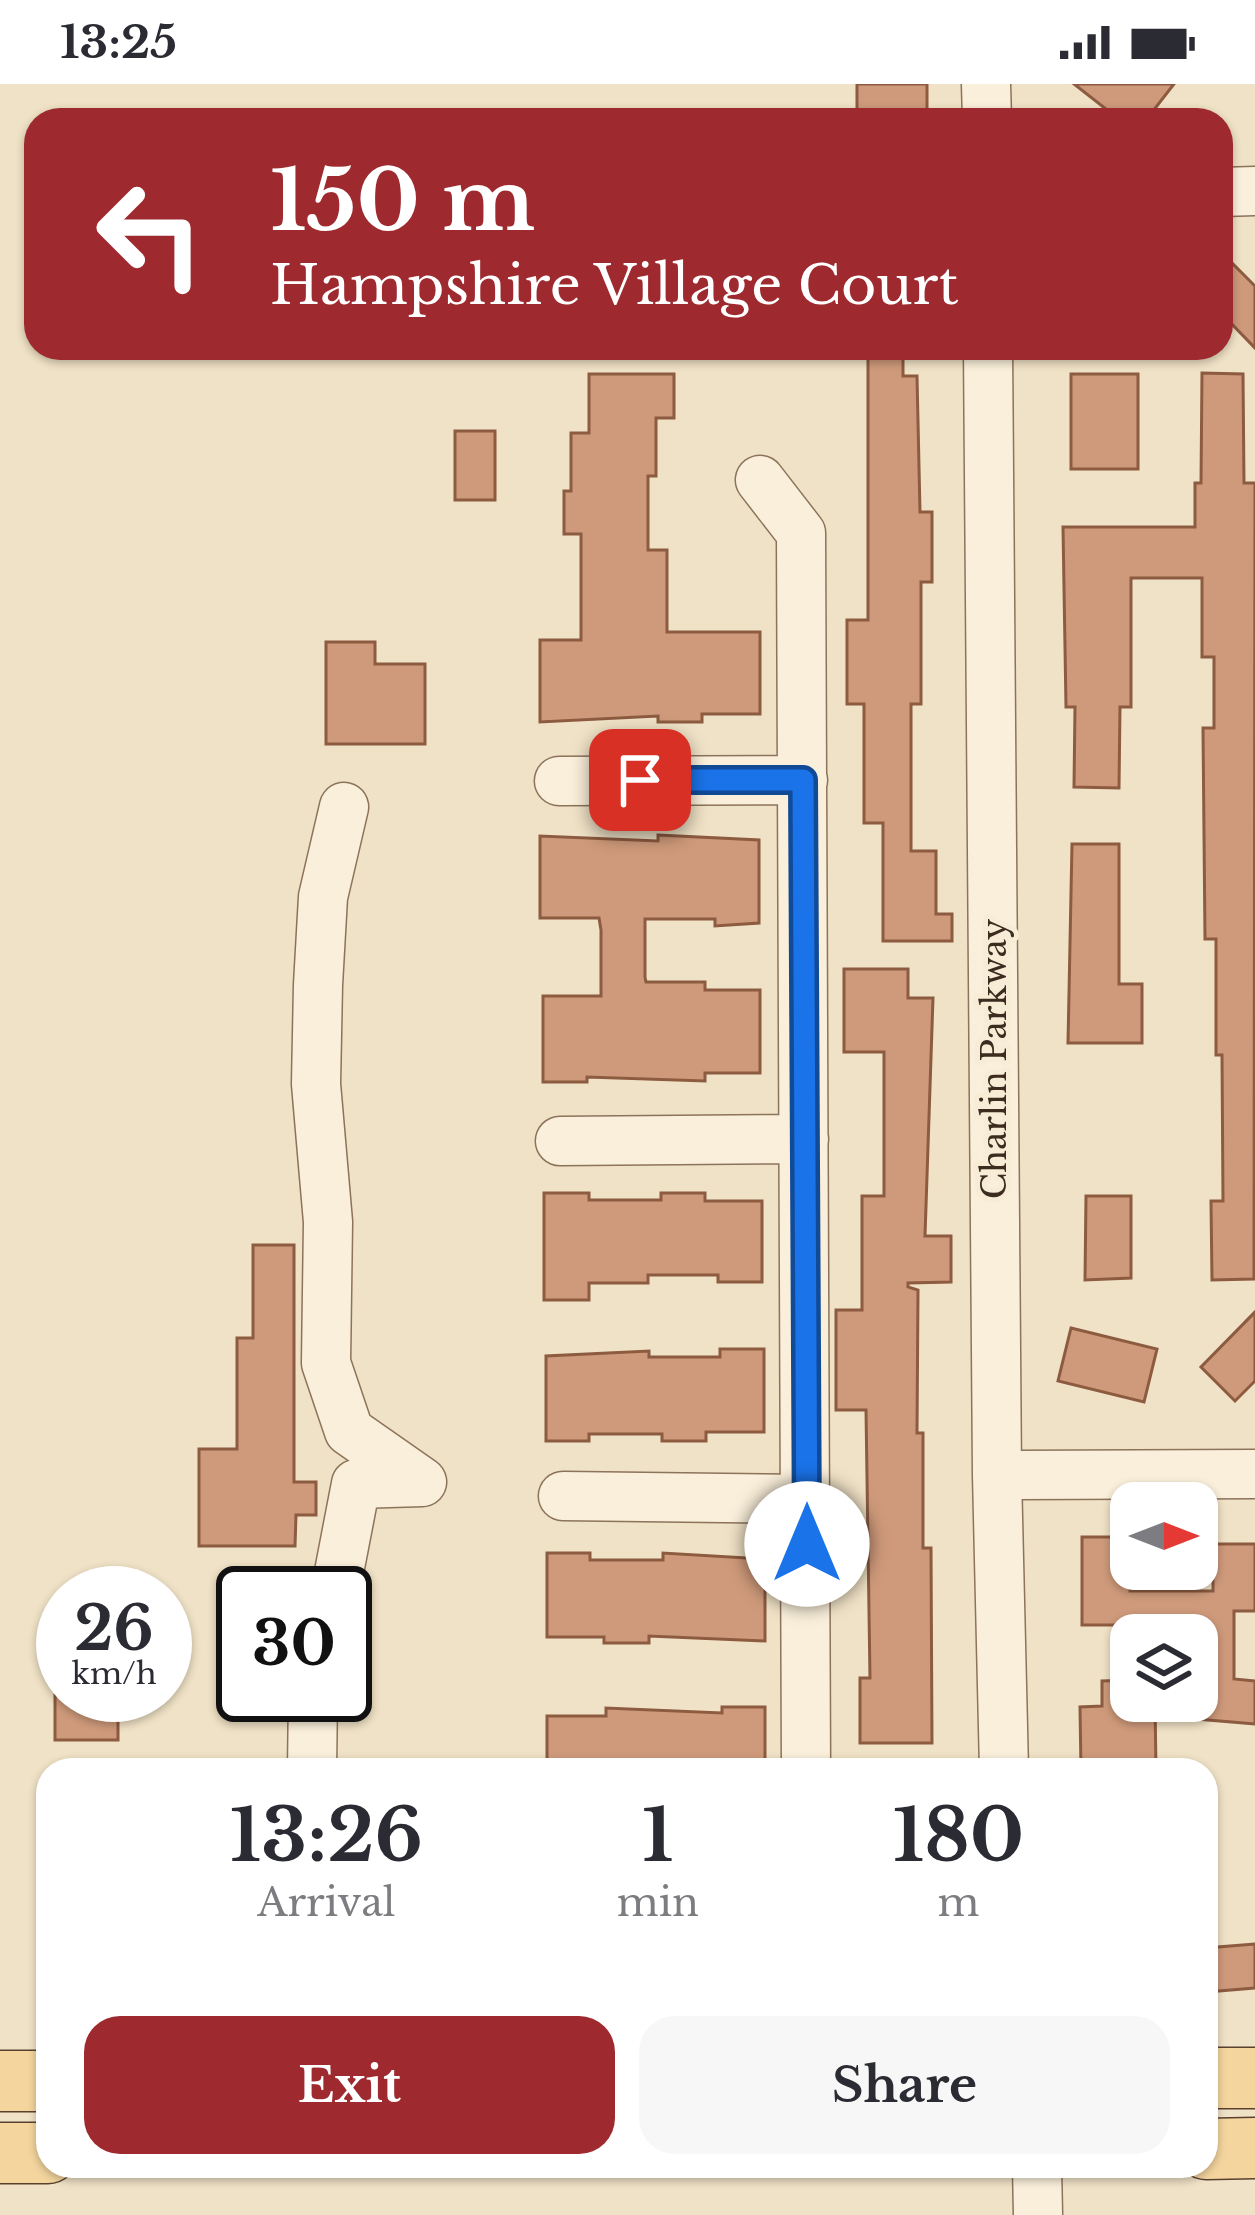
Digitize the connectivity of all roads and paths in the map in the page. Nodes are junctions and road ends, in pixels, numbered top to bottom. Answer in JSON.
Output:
{"nodes":[{"id":1,"x":988,"y":360,"type":"edge"},
{"id":2,"x":760,"y":480,"type":"dead end"},
{"id":3,"x":803,"y":780,"type":"junction"},
{"id":4,"x":559,"y":781,"type":"dead end"},
{"id":5,"x":344,"y":807,"type":"dead end"},
{"id":6,"x":804,"y":1139,"type":"junction"},
{"id":7,"x":560,"y":1141,"type":"dead end"},
{"id":8,"x":1255,"y":1474,"type":"edge"},
{"id":9,"x":997,"y":1475,"type":"junction"},
{"id":10,"x":562,"y":1496,"type":"dead end"},
{"id":11,"x":807,"y":1499,"type":"junction"},
{"id":12,"x":340,"y":1566,"type":"edge"},
{"id":13,"x":313,"y":1722,"type":"edge"},
{"id":14,"x":312,"y":1758,"type":"edge"},
{"id":15,"x":806,"y":1758,"type":"edge"},
{"id":16,"x":1004,"y":1758,"type":"edge"},
{"id":17,"x":1218,"y":2078,"type":"edge"},
{"id":18,"x":1255,"y":2078,"type":"edge"},
{"id":19,"x":0,"y":2081,"type":"edge"},
{"id":20,"x":36,"y":2081,"type":"edge"},
{"id":21,"x":1218,"y":2149,"type":"edge"},
{"id":22,"x":1255,"y":2149,"type":"edge"},
{"id":23,"x":0,"y":2153,"type":"edge"},
{"id":24,"x":36,"y":2153,"type":"edge"},
{"id":25,"x":1037,"y":2178,"type":"edge"},
{"id":26,"x":1037,"y":2215,"type":"edge"}],
"edges":[{"from":1,"to":9,"type":"street","name":"Charlin Parkway"},
{"from":2,"to":3,"type":"street"},
{"from":3,"to":4,"type":"street"},
{"from":3,"to":6,"type":"street"},
{"from":5,"to":12,"type":"street"},
{"from":6,"to":7,"type":"street"},
{"from":6,"to":11,"type":"street"},
{"from":8,"to":9,"type":"street"},
{"from":9,"to":16,"type":"street","name":"Charlin Parkway"},
{"from":10,"to":11,"type":"street"},
{"from":11,"to":15,"type":"street"},
{"from":13,"to":14,"type":"street"},
{"from":17,"to":18,"type":"main road"},
{"from":19,"to":20,"type":"main road"},
{"from":21,"to":22,"type":"main road"},
{"from":23,"to":24,"type":"main road"},
{"from":25,"to":26,"type":"street"}]}
